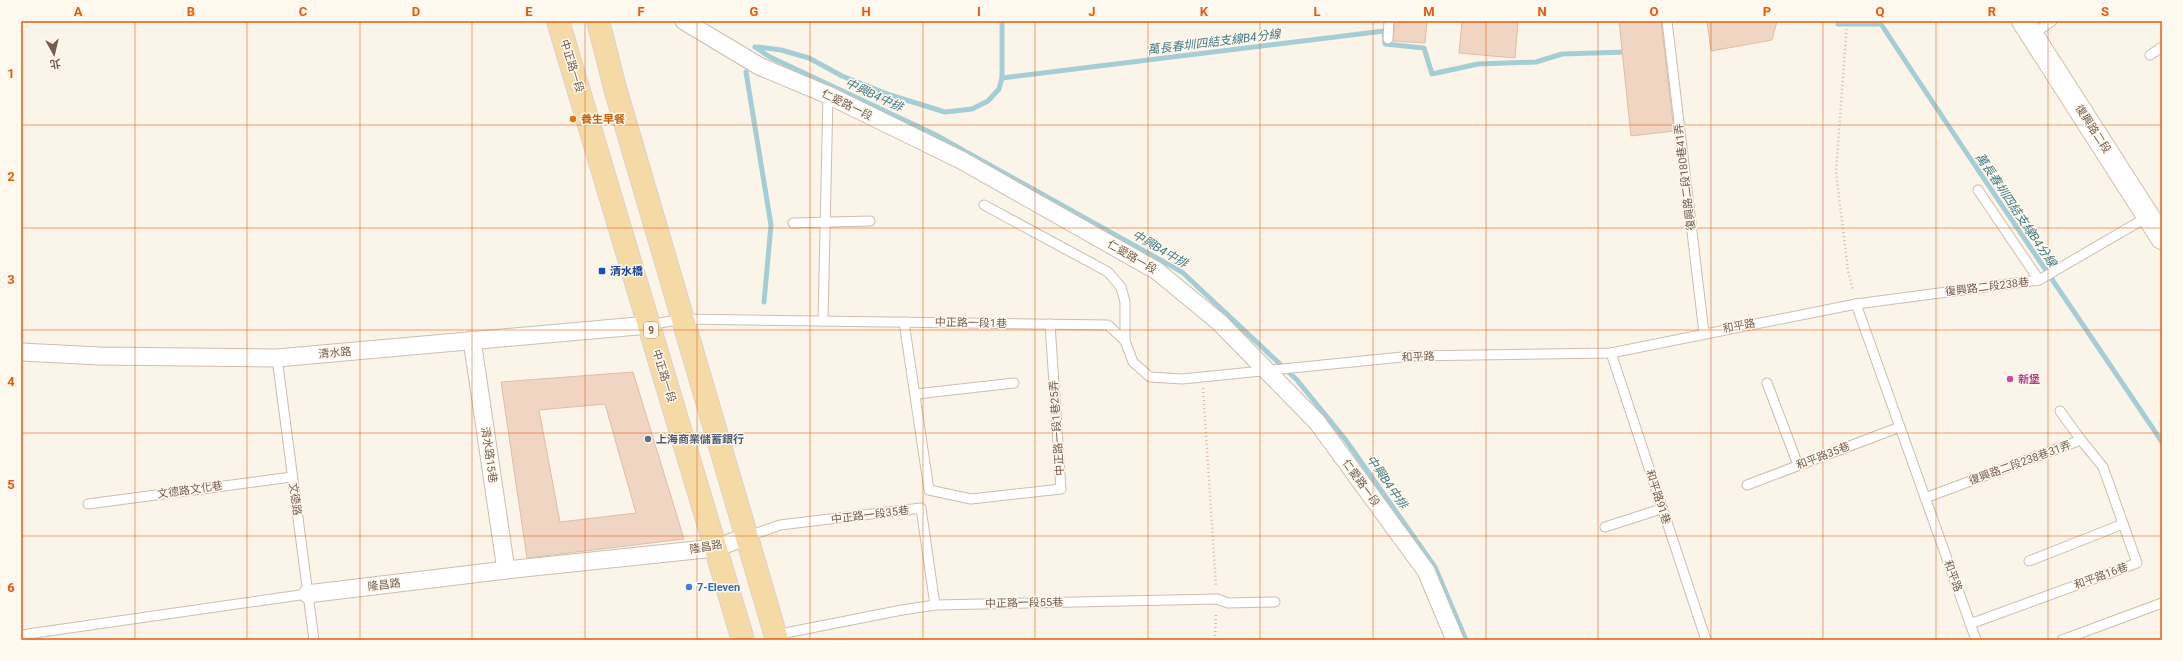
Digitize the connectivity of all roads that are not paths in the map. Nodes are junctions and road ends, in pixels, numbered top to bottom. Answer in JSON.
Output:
{"nodes":[{"id":1,"x":558,"y":21,"type":"edge"},
{"id":2,"x":598,"y":21,"type":"edge"},
{"id":3,"x":684,"y":21,"type":"edge"},
{"id":4,"x":1389,"y":21,"type":"edge"},
{"id":5,"x":1666,"y":21,"type":"edge"},
{"id":6,"x":2052,"y":21,"type":"edge"},
{"id":7,"x":2028,"y":28,"type":"edge"},
{"id":8,"x":1388,"y":39,"type":"dead end"},
{"id":9,"x":2162,"y":46,"type":"edge"},
{"id":10,"x":2150,"y":55,"type":"dead end"},
{"id":11,"x":828,"y":96,"type":"junction"},
{"id":12,"x":1978,"y":190,"type":"dead end"},
{"id":13,"x":984,"y":205,"type":"dead end"},
{"id":14,"x":2149,"y":216,"type":"junction"},
{"id":15,"x":870,"y":221,"type":"dead end"},
{"id":16,"x":825,"y":222,"type":"junction"},
{"id":17,"x":793,"y":223,"type":"dead end"},
{"id":18,"x":2162,"y":238,"type":"edge"},
{"id":19,"x":2039,"y":280,"type":"junction"},
{"id":20,"x":1856,"y":304,"type":"junction"},
{"id":21,"x":682,"y":319,"type":"junction"},
{"id":22,"x":823,"y":321,"type":"junction"},
{"id":23,"x":904,"y":322,"type":"junction"},
{"id":24,"x":1050,"y":324,"type":"junction"},
{"id":25,"x":649,"y":325,"type":"junction"},
{"id":26,"x":1704,"y":333,"type":"junction"},
{"id":27,"x":472,"y":340,"type":"junction"},
{"id":28,"x":1125,"y":341,"type":"junction"},
{"id":29,"x":21,"y":352,"type":"edge"},
{"id":30,"x":1610,"y":353,"type":"junction"},
{"id":31,"x":277,"y":358,"type":"junction"},
{"id":32,"x":1267,"y":372,"type":"junction"},
{"id":33,"x":1014,"y":383,"type":"dead end"},
{"id":34,"x":1767,"y":383,"type":"dead end"},
{"id":35,"x":916,"y":394,"type":"junction"},
{"id":36,"x":2060,"y":411,"type":"dead end"},
{"id":37,"x":1900,"y":427,"type":"junction"},
{"id":38,"x":2081,"y":440,"type":"junction"},
{"id":39,"x":1798,"y":465,"type":"junction"},
{"id":40,"x":2103,"y":468,"type":"joint"},
{"id":41,"x":292,"y":477,"type":"junction"},
{"id":42,"x":1747,"y":484,"type":"dead end"},
{"id":43,"x":1925,"y":498,"type":"junction"},
{"id":44,"x":88,"y":504,"type":"dead end"},
{"id":45,"x":1662,"y":509,"type":"junction"},
{"id":46,"x":2123,"y":524,"type":"junction"},
{"id":47,"x":1605,"y":527,"type":"dead end"},
{"id":48,"x":746,"y":537,"type":"junction"},
{"id":49,"x":715,"y":548,"type":"junction"},
{"id":50,"x":2029,"y":561,"type":"dead end"},
{"id":51,"x":506,"y":570,"type":"junction"},
{"id":52,"x":307,"y":594,"type":"junction"},
{"id":53,"x":1275,"y":602,"type":"dead end"},
{"id":54,"x":2162,"y":603,"type":"edge"},
{"id":55,"x":935,"y":605,"type":"junction"},
{"id":56,"x":1970,"y":624,"type":"junction"},
{"id":57,"x":21,"y":635,"type":"edge"},
{"id":58,"x":776,"y":638,"type":"edge"},
{"id":59,"x":314,"y":640,"type":"edge"},
{"id":60,"x":743,"y":640,"type":"edge"},
{"id":61,"x":1455,"y":640,"type":"edge"},
{"id":62,"x":1706,"y":640,"type":"edge"},
{"id":63,"x":1976,"y":640,"type":"edge"},
{"id":64,"x":2062,"y":640,"type":"edge"}],
"edges":[{"from":1,"to":25,"type":"main road","name":"中正路一段","number":"9"},
{"from":2,"to":21,"type":"main road"},
{"from":3,"to":11,"type":"street","name":"仁愛路一段"},
{"from":4,"to":8,"type":"lane"},
{"from":5,"to":26,"type":"lane","name":"復興路二段180巷41弄"},
{"from":6,"to":7,"type":"lane"},
{"from":7,"to":14,"type":"main road","name":"復興路二段"},
{"from":9,"to":10,"type":"lane"},
{"from":11,"to":16,"type":"lane"},
{"from":11,"to":32,"type":"street","name":"仁愛路一段"},
{"from":12,"to":19,"type":"lane"},
{"from":13,"to":28,"type":"lane"},
{"from":14,"to":18,"type":"main road","name":"復興路二段"},
{"from":14,"to":19,"type":"lane","name":"復興路二段238巷"},
{"from":15,"to":16,"type":"lane"},
{"from":16,"to":17,"type":"lane"},
{"from":16,"to":22,"type":"lane"},
{"from":19,"to":20,"type":"lane","name":"復興路二段238巷"},
{"from":20,"to":26,"type":"lane","name":"和平路"},
{"from":20,"to":37,"type":"lane","name":"和平路"},
{"from":21,"to":22,"type":"lane","name":"中正路一段1巷"},
{"from":21,"to":25,"type":"lane","name":"中正路一段1巷"},
{"from":21,"to":48,"type":"main road"},
{"from":22,"to":23,"type":"lane","name":"中正路一段1巷"},
{"from":23,"to":24,"type":"lane","name":"中正路一段1巷"},
{"from":23,"to":35,"type":"lane"},
{"from":24,"to":28,"type":"lane","name":"中正路一段1巷"},
{"from":24,"to":35,"type":"lane","name":"中正路一段1巷25弄"},
{"from":25,"to":27,"type":"street","name":"清水路"},
{"from":25,"to":49,"type":"main road","name":"中正路一段","number":"9"},
{"from":26,"to":30,"type":"lane","name":"和平路"},
{"from":27,"to":31,"type":"street","name":"清水路"},
{"from":27,"to":51,"type":"street","name":"清水路15巷"},
{"from":28,"to":32,"type":"lane","name":"中正路一段1巷"},
{"from":29,"to":31,"type":"street","name":"清水路"},
{"from":30,"to":32,"type":"lane","name":"和平路"},
{"from":30,"to":45,"type":"lane","name":"和平路91巷"},
{"from":31,"to":41,"type":"lane","name":"文德路"},
{"from":32,"to":61,"type":"street","name":"仁愛路一段"},
{"from":33,"to":35,"type":"lane"},
{"from":34,"to":39,"type":"lane"},
{"from":36,"to":38,"type":"lane"},
{"from":37,"to":39,"type":"lane","name":"和平路35巷"},
{"from":37,"to":43,"type":"lane","name":"和平路"},
{"from":38,"to":40,"type":"lane","name":"復興路二段238巷31弄"},
{"from":38,"to":43,"type":"lane","name":"復興路二段238巷31弄"},
{"from":39,"to":42,"type":"lane","name":"和平路35巷"},
{"from":40,"to":46,"type":"lane","name":"和平路16巷"},
{"from":41,"to":44,"type":"lane","name":"文德路文化巷"},
{"from":41,"to":52,"type":"lane","name":"文德路"},
{"from":43,"to":56,"type":"lane","name":"和平路"},
{"from":45,"to":47,"type":"lane"},
{"from":45,"to":62,"type":"lane","name":"和平路91巷"},
{"from":46,"to":50,"type":"lane"},
{"from":46,"to":56,"type":"lane","name":"和平路16巷"},
{"from":48,"to":49,"type":"street","name":"隆昌路"},
{"from":48,"to":55,"type":"lane","name":"中正路一段35巷"},
{"from":48,"to":58,"type":"main road"},
{"from":49,"to":51,"type":"street","name":"隆昌路"},
{"from":49,"to":60,"type":"main road","name":"中正路一段","number":"9"},
{"from":51,"to":52,"type":"street","name":"隆昌路"},
{"from":52,"to":57,"type":"lane","name":"隆昌路"},
{"from":52,"to":59,"type":"lane","name":"文德路"},
{"from":53,"to":55,"type":"lane","name":"中正路一段55巷"},
{"from":54,"to":64,"type":"lane"},
{"from":55,"to":58,"type":"lane","name":"中正路一段55巷"},
{"from":56,"to":63,"type":"lane","name":"和平路"}]}
